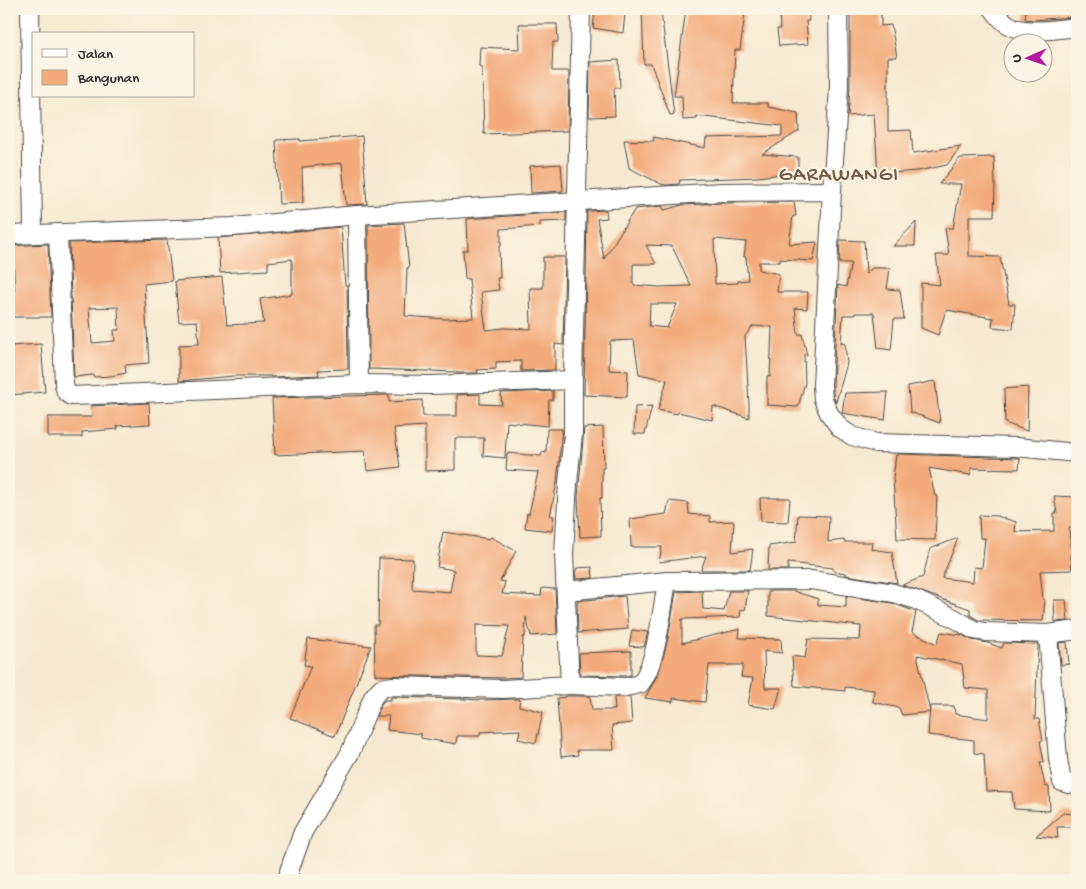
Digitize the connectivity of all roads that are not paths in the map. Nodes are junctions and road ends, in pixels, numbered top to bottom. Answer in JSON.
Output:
{"nodes":[{"id":1,"x":30,"y":9,"type":"edge"},
{"id":2,"x":581,"y":9,"type":"edge"},
{"id":3,"x":838,"y":9,"type":"edge"},
{"id":4,"x":993,"y":9,"type":"edge"},
{"id":5,"x":1077,"y":27,"type":"edge"},
{"id":6,"x":832,"y":191,"type":"junction"},
{"id":7,"x":576,"y":202,"type":"junction"},
{"id":8,"x":358,"y":215,"type":"junction"},
{"id":9,"x":58,"y":233,"type":"junction"},
{"id":10,"x":9,"y":234,"type":"edge"},
{"id":11,"x":33,"y":234,"type":"junction"},
{"id":12,"x":573,"y":380,"type":"junction"},
{"id":13,"x":360,"y":384,"type":"junction"},
{"id":14,"x":1077,"y":453,"type":"edge"},
{"id":15,"x":667,"y":581,"type":"junction"},
{"id":16,"x":565,"y":587,"type":"junction"},
{"id":17,"x":1077,"y":630,"type":"edge"},
{"id":18,"x":1048,"y":634,"type":"junction"},
{"id":19,"x":570,"y":686,"type":"junction"},
{"id":20,"x":1077,"y":783,"type":"edge"},
{"id":21,"x":288,"y":880,"type":"edge"}],
"edges":[{"from":1,"to":11,"type":"street"},
{"from":2,"to":7,"type":"street"},
{"from":3,"to":6,"type":"street"},
{"from":4,"to":5,"type":"street"},
{"from":6,"to":7,"type":"street"},
{"from":6,"to":14,"type":"street"},
{"from":7,"to":8,"type":"street"},
{"from":7,"to":12,"type":"street"},
{"from":8,"to":9,"type":"street"},
{"from":8,"to":13,"type":"street"},
{"from":9,"to":11,"type":"street"},
{"from":9,"to":13,"type":"street"},
{"from":10,"to":11,"type":"street"},
{"from":12,"to":13,"type":"street"},
{"from":12,"to":16,"type":"street"},
{"from":15,"to":16,"type":"street"},
{"from":15,"to":18,"type":"street"},
{"from":15,"to":19,"type":"street"},
{"from":16,"to":19,"type":"street"},
{"from":17,"to":18,"type":"street"},
{"from":18,"to":20,"type":"street"},
{"from":19,"to":21,"type":"street"}]}
